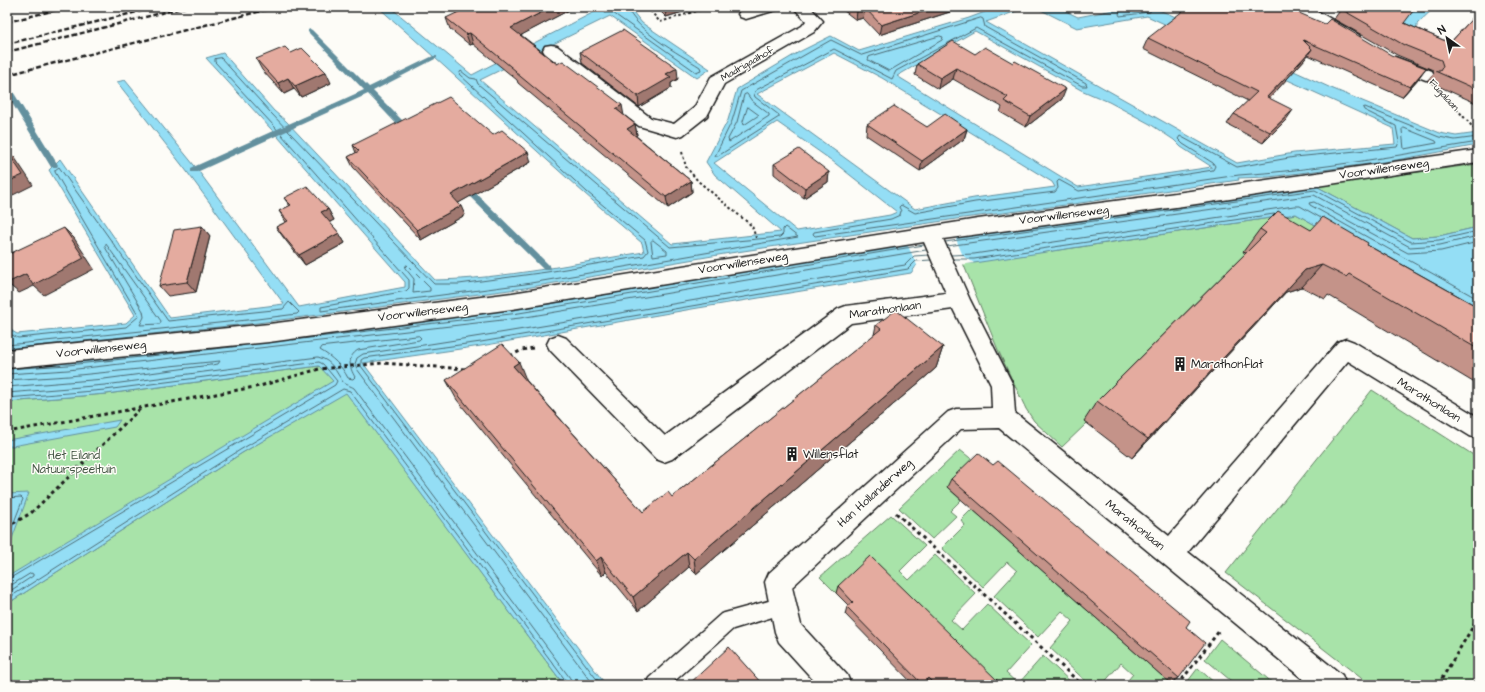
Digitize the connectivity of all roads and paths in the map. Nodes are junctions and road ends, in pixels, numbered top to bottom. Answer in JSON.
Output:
{"nodes":[{"id":1,"x":647,"y":7,"type":"edge"},
{"id":2,"x":710,"y":7,"type":"edge"},
{"id":3,"x":770,"y":7,"type":"edge"},
{"id":4,"x":801,"y":7,"type":"edge"},
{"id":5,"x":1300,"y":7,"type":"edge"},
{"id":6,"x":746,"y":14,"type":"dead end"},
{"id":7,"x":551,"y":50,"type":"dead end"},
{"id":8,"x":1426,"y":75,"type":"joint"},
{"id":9,"x":677,"y":131,"type":"junction"},
{"id":10,"x":1478,"y":133,"type":"edge"},
{"id":11,"x":1478,"y":156,"type":"edge"},
{"id":12,"x":752,"y":226,"type":"dead end"},
{"id":13,"x":932,"y":235,"type":"junction"},
{"id":14,"x":959,"y":300,"type":"junction"},
{"id":15,"x":558,"y":344,"type":"joint"},
{"id":16,"x":510,"y":356,"type":"edge"},
{"id":17,"x":7,"y":359,"type":"edge"},
{"id":18,"x":468,"y":369,"type":"edge"},
{"id":19,"x":141,"y":408,"type":"junction"},
{"id":20,"x":1004,"y":418,"type":"junction"},
{"id":21,"x":1478,"y":429,"type":"edge"},
{"id":22,"x":7,"y":432,"type":"edge"},
{"id":23,"x":875,"y":493,"type":"junction"},
{"id":24,"x":7,"y":527,"type":"edge"},
{"id":25,"x":1170,"y":554,"type":"junction"},
{"id":26,"x":783,"y":606,"type":"junction"},
{"id":27,"x":1237,"y":608,"type":"junction"},
{"id":28,"x":1478,"y":618,"type":"edge"},
{"id":29,"x":656,"y":685,"type":"edge"},
{"id":30,"x":837,"y":685,"type":"edge"},
{"id":31,"x":1082,"y":685,"type":"edge"},
{"id":32,"x":1178,"y":685,"type":"edge"},
{"id":33,"x":1332,"y":685,"type":"edge"},
{"id":34,"x":1438,"y":685,"type":"edge"}],
"edges":[{"from":1,"to":2,"type":"path"},
{"from":3,"to":6,"type":"street"},
{"from":4,"to":9,"type":"street","name":"Madrigaalhof"},
{"from":5,"to":8,"type":"street","name":"Fugalaan"},
{"from":7,"to":9,"type":"street"},
{"from":8,"to":10,"type":"path","name":"Fugalaan"},
{"from":9,"to":12,"type":"path"},
{"from":11,"to":13,"type":"street","name":"Voorwillenseweg"},
{"from":13,"to":14,"type":"street"},
{"from":13,"to":17,"type":"street","name":"Voorwillenseweg"},
{"from":14,"to":15,"type":"street","name":"Marathonlaan"},
{"from":14,"to":20,"type":"street"},
{"from":15,"to":16,"type":"path"},
{"from":18,"to":19,"type":"path"},
{"from":19,"to":22,"type":"path"},
{"from":19,"to":24,"type":"path"},
{"from":20,"to":23,"type":"street","name":"Han Hollanderweg"},
{"from":20,"to":25,"type":"street","name":"Marathonlaan"},
{"from":21,"to":25,"type":"street","name":"Marathonlaan"},
{"from":23,"to":26,"type":"street","name":"Han Hollanderweg"},
{"from":23,"to":31,"type":"path"},
{"from":25,"to":27,"type":"street","name":"Marathonlaan"},
{"from":26,"to":29,"type":"lane"},
{"from":26,"to":30,"type":"street","name":"Han Hollanderweg"},
{"from":27,"to":32,"type":"path"},
{"from":27,"to":33,"type":"street","name":"Marathonlaan"},
{"from":28,"to":34,"type":"path"}]}
